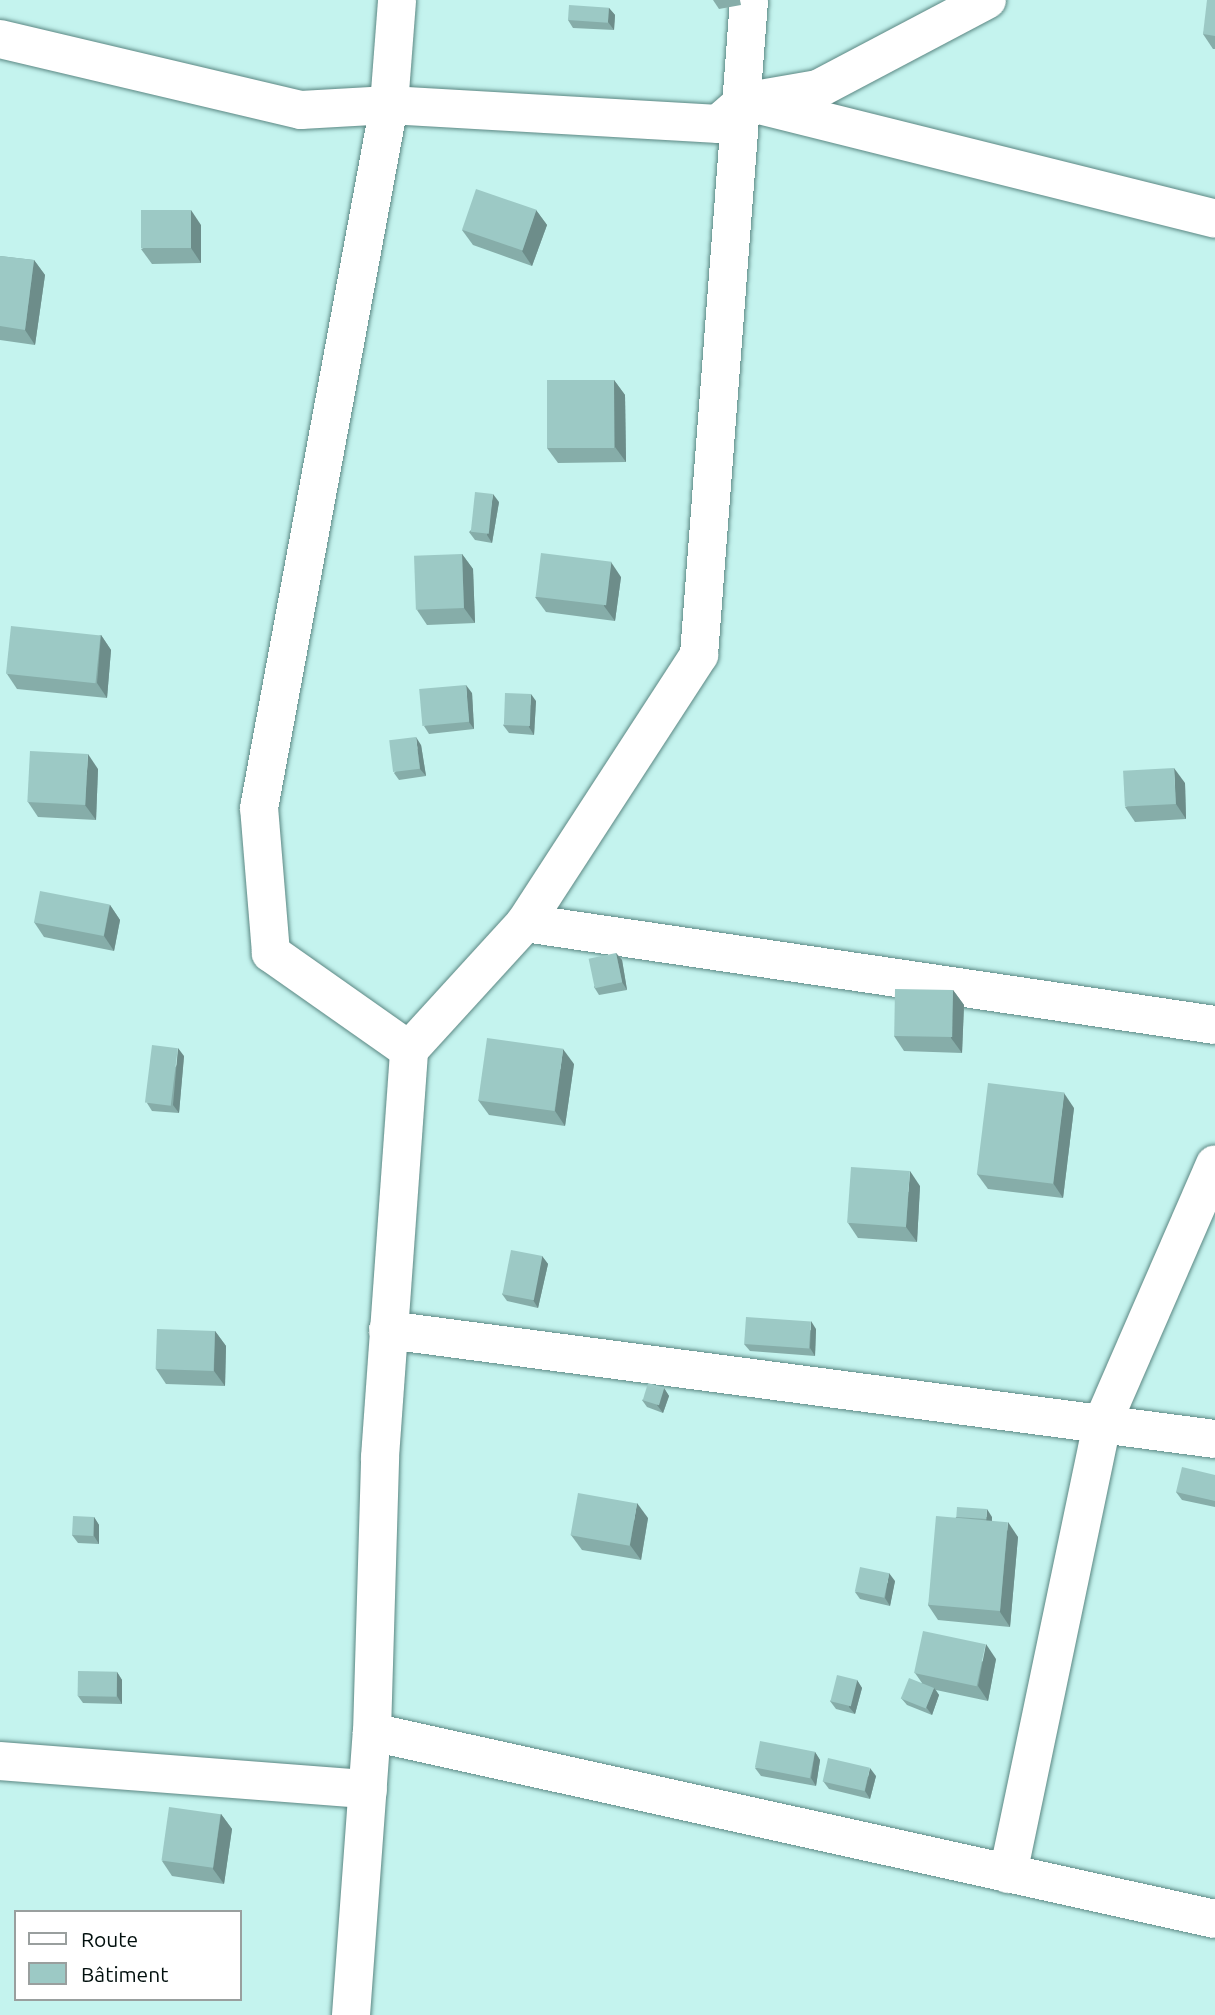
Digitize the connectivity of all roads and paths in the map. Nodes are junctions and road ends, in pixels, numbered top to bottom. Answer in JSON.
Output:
{"nodes":[{"id":1,"x":397,"y":0,"type":"edge"},
{"id":2,"x":749,"y":0,"type":"edge"},
{"id":3,"x":987,"y":0,"type":"edge"},
{"id":4,"x":0,"y":40,"type":"edge"},
{"id":5,"x":743,"y":102,"type":"junction"},
{"id":6,"x":389,"y":105,"type":"junction"},
{"id":7,"x":1215,"y":219,"type":"edge"},
{"id":8,"x":525,"y":923,"type":"junction"},
{"id":9,"x":1215,"y":1025,"type":"edge"},
{"id":10,"x":409,"y":1050,"type":"junction"},
{"id":11,"x":1215,"y":1164,"type":"edge"},
{"id":12,"x":390,"y":1330,"type":"junction"},
{"id":13,"x":1102,"y":1424,"type":"junction"},
{"id":14,"x":1215,"y":1439,"type":"edge"},
{"id":15,"x":372,"y":1732,"type":"junction"},
{"id":16,"x":0,"y":1761,"type":"edge"},
{"id":17,"x":368,"y":1789,"type":"junction"},
{"id":18,"x":1008,"y":1874,"type":"junction"},
{"id":19,"x":1215,"y":1919,"type":"edge"},
{"id":20,"x":351,"y":2015,"type":"edge"}],
"edges":[{"from":1,"to":6,"type":"street"},
{"from":2,"to":5,"type":"street"},
{"from":3,"to":5,"type":"street"},
{"from":4,"to":6,"type":"street"},
{"from":5,"to":6,"type":"street"},
{"from":5,"to":7,"type":"street"},
{"from":5,"to":8,"type":"street"},
{"from":6,"to":10,"type":"street"},
{"from":8,"to":9,"type":"street"},
{"from":8,"to":10,"type":"street"},
{"from":10,"to":12,"type":"street"},
{"from":11,"to":13,"type":"street"},
{"from":12,"to":13,"type":"street"},
{"from":12,"to":15,"type":"street"},
{"from":13,"to":14,"type":"street"},
{"from":13,"to":18,"type":"street"},
{"from":15,"to":17,"type":"street"},
{"from":15,"to":18,"type":"street"},
{"from":16,"to":17,"type":"street"},
{"from":17,"to":20,"type":"street"},
{"from":18,"to":19,"type":"street"}]}
